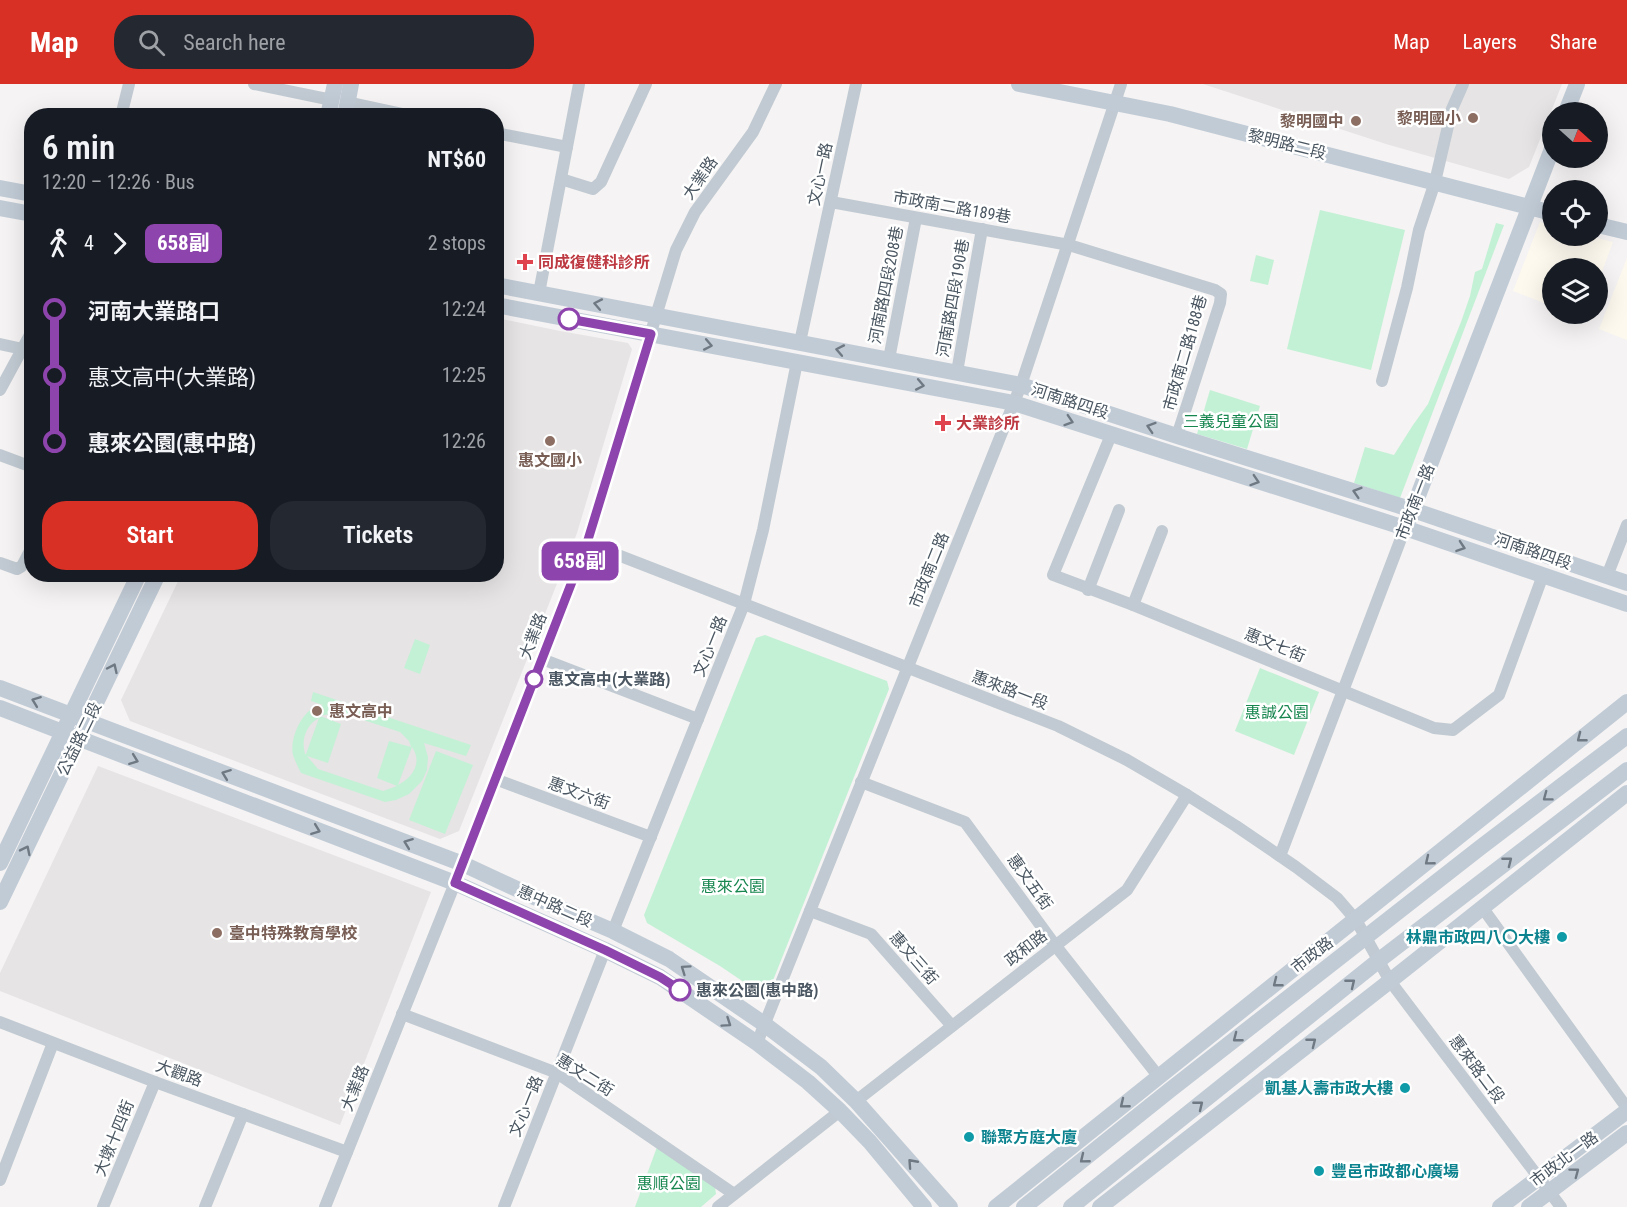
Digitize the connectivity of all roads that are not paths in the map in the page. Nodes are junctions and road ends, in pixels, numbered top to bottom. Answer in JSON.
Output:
{"nodes":[{"id":1,"x":129,"y":84,"type":"edge"},
{"id":2,"x":254,"y":84,"type":"edge"},
{"id":3,"x":351,"y":84,"type":"edge"},
{"id":4,"x":579,"y":84,"type":"edge"},
{"id":5,"x":587,"y":84,"type":"edge"},
{"id":6,"x":646,"y":84,"type":"edge"},
{"id":7,"x":776,"y":84,"type":"edge"},
{"id":8,"x":856,"y":84,"type":"edge"},
{"id":9,"x":1019,"y":84,"type":"edge"},
{"id":10,"x":1121,"y":84,"type":"edge"},
{"id":11,"x":1463,"y":84,"type":"edge"},
{"id":12,"x":1577,"y":84,"type":"edge"},
{"id":13,"x":1570,"y":102,"type":"edge"},
{"id":14,"x":338,"y":103,"type":"edge"},
{"id":15,"x":1114,"y":103,"type":"junction"},
{"id":16,"x":123,"y":108,"type":"edge"},
{"id":17,"x":366,"y":108,"type":"edge"},
{"id":18,"x":574,"y":109,"type":"junction"},
{"id":19,"x":504,"y":135,"type":"edge"},
{"id":20,"x":567,"y":147,"type":"junction"},
{"id":21,"x":1545,"y":168,"type":"edge"},
{"id":22,"x":561,"y":179,"type":"junction"},
{"id":23,"x":1435,"y":182,"type":"junction"},
{"id":24,"x":0,"y":188,"type":"edge"},
{"id":25,"x":24,"y":192,"type":"edge"},
{"id":26,"x":831,"y":202,"type":"junction"},
{"id":27,"x":1530,"y":207,"type":"junction"},
{"id":28,"x":0,"y":208,"type":"edge"},
{"id":29,"x":1542,"y":210,"type":"edge"},
{"id":30,"x":24,"y":212,"type":"edge"},
{"id":31,"x":916,"y":218,"type":"junction"},
{"id":32,"x":1608,"y":227,"type":"edge"},
{"id":33,"x":982,"y":229,"type":"junction"},
{"id":34,"x":1627,"y":232,"type":"edge"},
{"id":35,"x":1069,"y":244,"type":"junction"},
{"id":36,"x":504,"y":286,"type":"edge"},
{"id":37,"x":539,"y":293,"type":"junction"},
{"id":38,"x":504,"y":306,"type":"edge"},
{"id":39,"x":656,"y":315,"type":"junction"},
{"id":40,"x":651,"y":334,"type":"junction"},
{"id":41,"x":800,"y":342,"type":"junction"},
{"id":42,"x":0,"y":344,"type":"edge"},
{"id":43,"x":24,"y":349,"type":"edge"},
{"id":44,"x":24,"y":354,"type":"edge"},
{"id":45,"x":889,"y":359,"type":"junction"},
{"id":46,"x":797,"y":362,"type":"junction"},
{"id":47,"x":957,"y":372,"type":"junction"},
{"id":48,"x":1382,"y":381,"type":"dead end"},
{"id":49,"x":1021,"y":385,"type":"junction"},
{"id":50,"x":0,"y":390,"type":"edge"},
{"id":51,"x":1014,"y":403,"type":"junction"},
{"id":52,"x":1111,"y":435,"type":"junction"},
{"id":53,"x":1177,"y":436,"type":"junction"},
{"id":54,"x":0,"y":456,"type":"edge"},
{"id":55,"x":24,"y":464,"type":"edge"},
{"id":56,"x":1119,"y":510,"type":"dead end"},
{"id":57,"x":1413,"y":510,"type":"junction"},
{"id":58,"x":1627,"y":525,"type":"edge"},
{"id":59,"x":1405,"y":528,"type":"junction"},
{"id":60,"x":1162,"y":531,"type":"dead end"},
{"id":61,"x":587,"y":543,"type":"junction"},
{"id":62,"x":24,"y":562,"type":"edge"},
{"id":63,"x":0,"y":563,"type":"edge"},
{"id":64,"x":1543,"y":575,"type":"junction"},
{"id":65,"x":1607,"y":576,"type":"junction"},
{"id":66,"x":135,"y":582,"type":"edge"},
{"id":67,"x":154,"y":582,"type":"edge"},
{"id":68,"x":1627,"y":583,"type":"edge"},
{"id":69,"x":1089,"y":589,"type":"junction"},
{"id":70,"x":744,"y":604,"type":"junction"},
{"id":71,"x":1627,"y":604,"type":"edge"},
{"id":72,"x":1133,"y":605,"type":"junction"},
{"id":73,"x":542,"y":659,"type":"junction"},
{"id":74,"x":908,"y":667,"type":"junction"},
{"id":75,"x":0,"y":688,"type":"edge"},
{"id":76,"x":1342,"y":691,"type":"junction"},
{"id":77,"x":1627,"y":702,"type":"edge"},
{"id":78,"x":0,"y":708,"type":"edge"},
{"id":79,"x":71,"y":715,"type":"junction"},
{"id":80,"x":698,"y":719,"type":"junction"},
{"id":81,"x":88,"y":721,"type":"junction"},
{"id":82,"x":63,"y":732,"type":"junction"},
{"id":83,"x":1627,"y":736,"type":"edge"},
{"id":84,"x":79,"y":739,"type":"junction"},
{"id":85,"x":1627,"y":770,"type":"edge"},
{"id":86,"x":495,"y":779,"type":"junction"},
{"id":87,"x":861,"y":782,"type":"junction"},
{"id":88,"x":1627,"y":793,"type":"edge"},
{"id":89,"x":1186,"y":795,"type":"junction"},
{"id":90,"x":651,"y":837,"type":"junction"},
{"id":91,"x":1280,"y":856,"type":"junction"},
{"id":92,"x":0,"y":863,"type":"edge"},
{"id":93,"x":463,"y":864,"type":"junction"},
{"id":94,"x":455,"y":883,"type":"junction"},
{"id":95,"x":0,"y":902,"type":"edge"},
{"id":96,"x":1482,"y":907,"type":"junction"},
{"id":97,"x":810,"y":911,"type":"junction"},
{"id":98,"x":1356,"y":920,"type":"junction"},
{"id":99,"x":613,"y":931,"type":"junction"},
{"id":100,"x":1055,"y":945,"type":"junction"},
{"id":101,"x":1372,"y":949,"type":"junction"},
{"id":102,"x":605,"y":950,"type":"junction"},
{"id":103,"x":1390,"y":981,"type":"junction"},
{"id":104,"x":402,"y":1014,"type":"junction"},
{"id":105,"x":0,"y":1022,"type":"edge"},
{"id":106,"x":764,"y":1024,"type":"junction"},
{"id":107,"x":952,"y":1026,"type":"junction"},
{"id":108,"x":53,"y":1043,"type":"junction"},
{"id":109,"x":757,"y":1043,"type":"junction"},
{"id":110,"x":557,"y":1073,"type":"junction"},
{"id":111,"x":1159,"y":1077,"type":"junction"},
{"id":112,"x":155,"y":1082,"type":"junction"},
{"id":113,"x":856,"y":1101,"type":"junction"},
{"id":114,"x":1627,"y":1109,"type":"edge"},
{"id":115,"x":840,"y":1111,"type":"junction"},
{"id":116,"x":243,"y":1114,"type":"junction"},
{"id":117,"x":1627,"y":1132,"type":"edge"},
{"id":118,"x":347,"y":1152,"type":"junction"},
{"id":119,"x":1539,"y":1178,"type":"junction"},
{"id":120,"x":0,"y":1180,"type":"edge"},
{"id":121,"x":1549,"y":1191,"type":"junction"},
{"id":122,"x":734,"y":1194,"type":"junction"},
{"id":123,"x":103,"y":1207,"type":"edge"},
{"id":124,"x":205,"y":1207,"type":"edge"},
{"id":125,"x":325,"y":1207,"type":"edge"},
{"id":126,"x":504,"y":1207,"type":"edge"},
{"id":127,"x":718,"y":1207,"type":"edge"},
{"id":128,"x":924,"y":1207,"type":"edge"},
{"id":129,"x":950,"y":1207,"type":"edge"},
{"id":130,"x":996,"y":1207,"type":"edge"},
{"id":131,"x":1024,"y":1207,"type":"edge"},
{"id":132,"x":1071,"y":1207,"type":"edge"},
{"id":133,"x":1100,"y":1207,"type":"edge"},
{"id":134,"x":1500,"y":1207,"type":"edge"},
{"id":135,"x":1529,"y":1207,"type":"edge"},
{"id":136,"x":1561,"y":1207,"type":"edge"}],
"edges":[{"from":1,"to":16,"type":"street"},
{"from":2,"to":14,"type":"street"},
{"from":3,"to":14,"type":"street"},
{"from":4,"to":18,"type":"street"},
{"from":5,"to":18,"type":"street"},
{"from":6,"to":22,"type":"street"},
{"from":7,"to":39,"type":"street","name":"大業路"},
{"from":8,"to":26,"type":"street","name":"文心一路"},
{"from":9,"to":15,"type":"street","name":"黎明路二段"},
{"from":10,"to":15,"type":"street","name":"市政南二路"},
{"from":11,"to":23,"type":"street"},
{"from":12,"to":13,"type":"street"},
{"from":14,"to":17,"type":"street"},
{"from":15,"to":23,"type":"street","name":"黎明路二段"},
{"from":15,"to":35,"type":"street","name":"市政南二路"},
{"from":18,"to":20,"type":"street"},
{"from":19,"to":20,"type":"street"},
{"from":20,"to":22,"type":"street"},
{"from":21,"to":27,"type":"street","name":"市政南一路"},
{"from":22,"to":37,"type":"street"},
{"from":23,"to":27,"type":"street","name":"黎明路二段"},
{"from":23,"to":48,"type":"street"},
{"from":24,"to":25,"type":"street"},
{"from":26,"to":31,"type":"street","name":"市政南二路189巷"},
{"from":26,"to":41,"type":"street","name":"文心一路"},
{"from":27,"to":29,"type":"street","name":"黎明路二段"},
{"from":27,"to":57,"type":"street","name":"市政南一路"},
{"from":28,"to":30,"type":"street"},
{"from":31,"to":33,"type":"street","name":"市政南二路189巷"},
{"from":31,"to":45,"type":"street","name":"河南路四段208巷"},
{"from":32,"to":34,"type":"street"},
{"from":33,"to":35,"type":"street","name":"市政南二路189巷"},
{"from":33,"to":47,"type":"street","name":"河南路四段190巷"},
{"from":35,"to":49,"type":"street","name":"市政南二路"},
{"from":35,"to":53,"type":"street","name":"市政南二路188巷"},
{"from":36,"to":37,"type":"street","name":"河南路四段"},
{"from":39,"to":37,"type":"street","name":"河南路四段","one_way":true},
{"from":38,"to":40,"type":"street","name":"河南路四段"},
{"from":39,"to":40,"type":"street","name":"大業路"},
{"from":39,"to":41,"type":"street","name":"河南路四段"},
{"from":40,"to":46,"type":"street","name":"河南路四段","one_way":true},
{"from":40,"to":61,"type":"street","name":"大業路"},
{"from":45,"to":41,"type":"street","name":"河南路四段","one_way":true},
{"from":42,"to":43,"type":"street"},
{"from":44,"to":50,"type":"street"},
{"from":45,"to":47,"type":"street","name":"河南路四段"},
{"from":46,"to":51,"type":"street","name":"河南路四段","one_way":true},
{"from":46,"to":70,"type":"street","name":"文心一路"},
{"from":47,"to":49,"type":"street","name":"河南路四段"},
{"from":49,"to":51,"type":"street","name":"市政南二路"},
{"from":53,"to":49,"type":"street","name":"河南路四段","one_way":true},
{"from":51,"to":52,"type":"street","name":"河南路四段","one_way":true},
{"from":51,"to":74,"type":"street","name":"市政南二路"},
{"from":52,"to":59,"type":"street","name":"河南路四段","one_way":true},
{"from":52,"to":69,"type":"street","name":"惠文七街"},
{"from":57,"to":53,"type":"street","name":"河南路四段","one_way":true},
{"from":54,"to":55,"type":"street"},
{"from":56,"to":69,"type":"street"},
{"from":57,"to":59,"type":"street","name":"市政南一路"},
{"from":57,"to":65,"type":"street","name":"河南路四段"},
{"from":58,"to":65,"type":"street"},
{"from":59,"to":64,"type":"street","name":"河南路四段","one_way":true},
{"from":59,"to":76,"type":"street","name":"市政南一路"},
{"from":60,"to":72,"type":"street"},
{"from":61,"to":70,"type":"street","name":"惠來路一段"},
{"from":61,"to":73,"type":"street","name":"大業路"},
{"from":62,"to":63,"type":"street"},
{"from":64,"to":71,"type":"street","name":"河南路四段"},
{"from":64,"to":76,"type":"street","name":"惠文七街"},
{"from":65,"to":68,"type":"street","name":"河南路四段"},
{"from":66,"to":79,"type":"street","name":"公益路二段"},
{"from":81,"to":67,"type":"street","name":"公益路二段","one_way":true},
{"from":69,"to":72,"type":"street","name":"惠文七街"},
{"from":70,"to":74,"type":"street","name":"惠來路一段"},
{"from":70,"to":80,"type":"street","name":"文心一路"},
{"from":72,"to":76,"type":"street","name":"惠文七街"},
{"from":73,"to":80,"type":"street"},
{"from":73,"to":86,"type":"street","name":"大業路"},
{"from":74,"to":87,"type":"street","name":"市政南二路"},
{"from":74,"to":89,"type":"street","name":"惠來路一段"},
{"from":79,"to":75,"type":"street","name":"惠中路二段","one_way":true},
{"from":76,"to":91,"type":"street","name":"市政南一路"},
{"from":77,"to":98,"type":"street","name":"市政路","one_way":true},
{"from":78,"to":82,"type":"street","name":"惠中路二段"},
{"from":79,"to":81,"type":"street","name":"惠中路二段"},
{"from":79,"to":82,"type":"street","name":"公益路二段"},
{"from":80,"to":90,"type":"street","name":"文心一路"},
{"from":81,"to":84,"type":"street","name":"公益路二段"},
{"from":93,"to":81,"type":"street","name":"惠中路二段","one_way":true},
{"from":82,"to":84,"type":"street","name":"惠中路二段"},
{"from":82,"to":92,"type":"street","name":"公益路二段"},
{"from":83,"to":101,"type":"street","name":"市政路","one_way":true},
{"from":84,"to":94,"type":"street","name":"惠中路二段","one_way":true},
{"from":95,"to":84,"type":"street","name":"公益路二段","one_way":true},
{"from":101,"to":85,"type":"street","name":"市政路","one_way":true},
{"from":86,"to":90,"type":"street","name":"惠文六街"},
{"from":86,"to":93,"type":"street","name":"大業路"},
{"from":87,"to":97,"type":"street","name":"市政南二路"},
{"from":87,"to":100,"type":"street","name":"惠文五街"},
{"from":88,"to":96,"type":"street"},
{"from":89,"to":91,"type":"street","name":"惠來路一段"},
{"from":89,"to":100,"type":"street","name":"政和路"},
{"from":90,"to":99,"type":"street","name":"文心一路"},
{"from":91,"to":98,"type":"street","name":"惠來路一段"},
{"from":93,"to":94,"type":"street","name":"大業路"},
{"from":93,"to":99,"type":"street","name":"惠中路二段"},
{"from":94,"to":102,"type":"street","name":"惠中路二段"},
{"from":94,"to":104,"type":"street","name":"大業路"},
{"from":96,"to":103,"type":"street"},
{"from":96,"to":114,"type":"street"},
{"from":97,"to":106,"type":"street","name":"市政南二路"},
{"from":97,"to":107,"type":"street","name":"惠文三街"},
{"from":98,"to":101,"type":"street","name":"惠來路一段"},
{"from":98,"to":111,"type":"street","name":"市政路","one_way":true},
{"from":106,"to":99,"type":"street","name":"惠中路二段","one_way":true},
{"from":100,"to":107,"type":"street","name":"政和路"},
{"from":100,"to":111,"type":"street","name":"惠文五街"},
{"from":101,"to":103,"type":"street","name":"惠來路二段"},
{"from":101,"to":131,"type":"street","name":"市政路","one_way":true},
{"from":132,"to":101,"type":"street","name":"市政路","one_way":true},
{"from":102,"to":109,"type":"street","name":"惠中路二段","one_way":true},
{"from":102,"to":110,"type":"street","name":"文心一路"},
{"from":103,"to":119,"type":"street","name":"惠來路二段"},
{"from":133,"to":103,"type":"street","one_way":true},
{"from":104,"to":110,"type":"street","name":"惠文二街"},
{"from":104,"to":118,"type":"street","name":"大業路"},
{"from":105,"to":108,"type":"street","name":"大觀路"},
{"from":106,"to":109,"type":"street","name":"市政南二路"},
{"from":106,"to":113,"type":"street","name":"惠中路二段"},
{"from":107,"to":113,"type":"street","name":"政和路"},
{"from":108,"to":112,"type":"street","name":"大觀路"},
{"from":108,"to":120,"type":"street"},
{"from":109,"to":115,"type":"street","name":"惠中路二段"},
{"from":110,"to":122,"type":"street","name":"惠文二街"},
{"from":110,"to":126,"type":"street","name":"文心一路"},
{"from":111,"to":130,"type":"street","name":"市政路","one_way":true},
{"from":112,"to":116,"type":"street","name":"大觀路"},
{"from":112,"to":123,"type":"street","name":"大墩十四街"},
{"from":129,"to":113,"type":"street","name":"惠中路二段","one_way":true},
{"from":114,"to":119,"type":"street","name":"市政北一路"},
{"from":115,"to":122,"type":"street"},
{"from":115,"to":128,"type":"street","name":"惠中路二段"},
{"from":116,"to":118,"type":"street","name":"大觀路"},
{"from":116,"to":124,"type":"street"},
{"from":121,"to":117,"type":"street","name":"市政北一路","one_way":true},
{"from":118,"to":125,"type":"street","name":"大業路"},
{"from":119,"to":121,"type":"street","name":"惠來路二段"},
{"from":119,"to":134,"type":"street","name":"市政北一路"},
{"from":121,"to":135,"type":"street","name":"市政北一路"},
{"from":121,"to":136,"type":"street","name":"惠來路二段"},
{"from":122,"to":127,"type":"street"}]}
